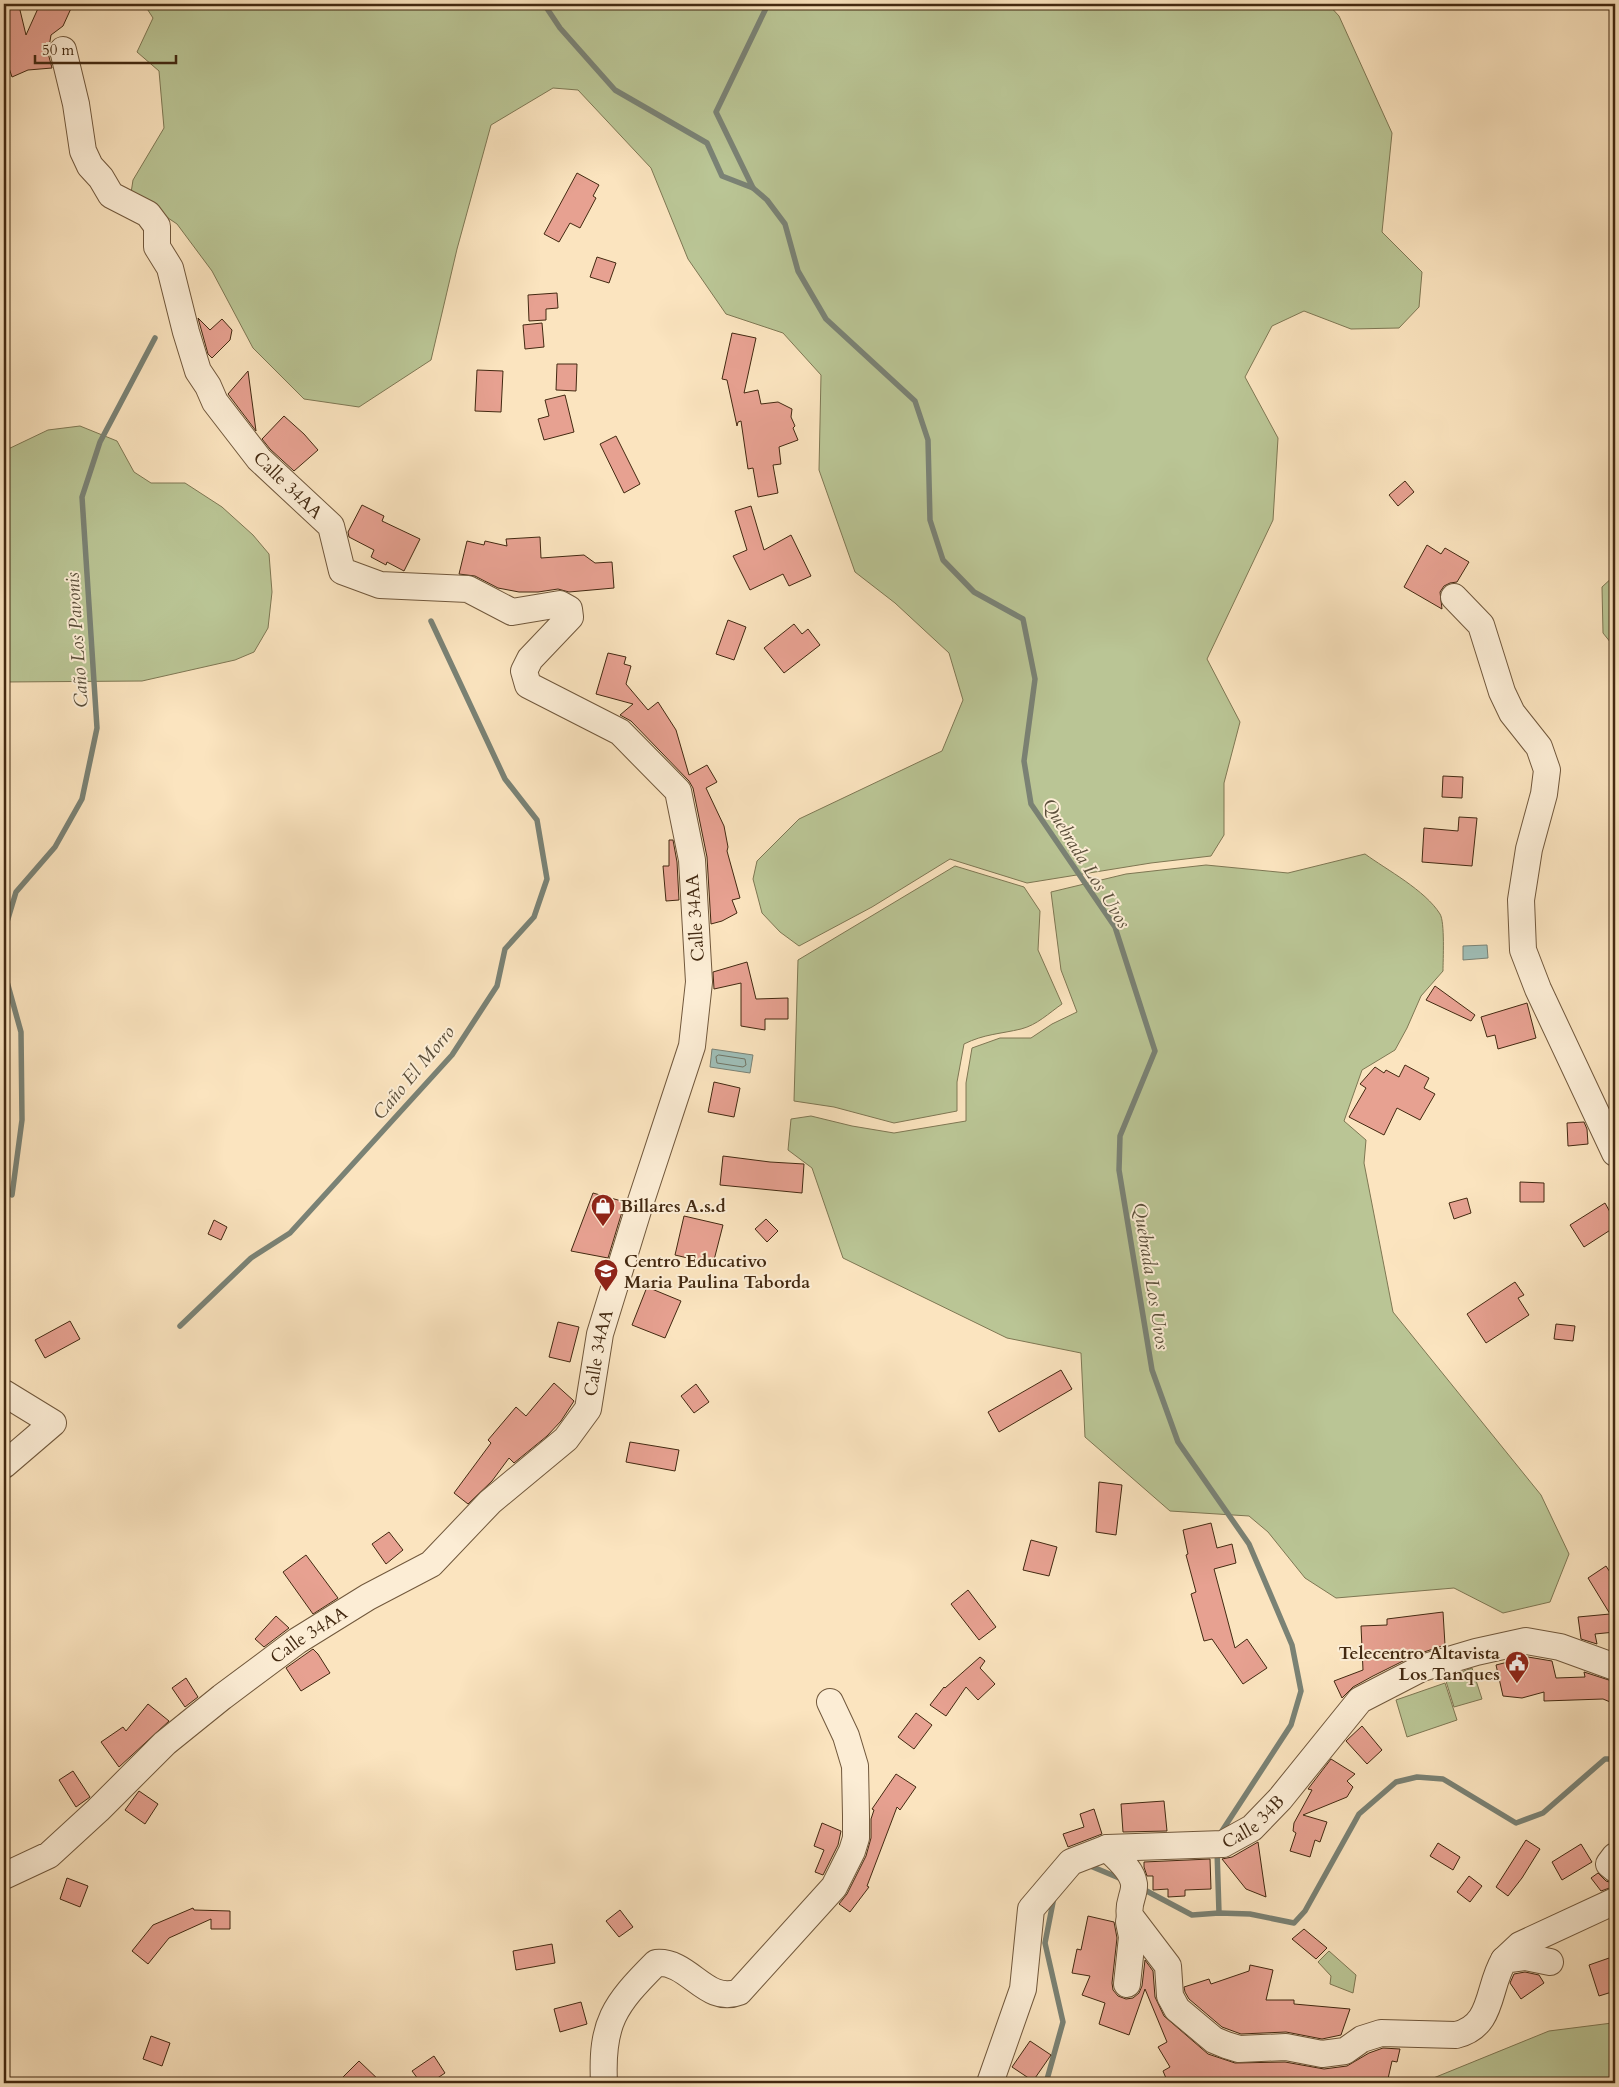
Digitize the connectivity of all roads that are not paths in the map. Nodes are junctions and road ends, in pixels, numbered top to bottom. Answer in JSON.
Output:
{"nodes":[{"id":1,"x":63,"y":50,"type":"dead end"},
{"id":2,"x":1454,"y":597,"type":"dead end"},
{"id":3,"x":1615,"y":1153,"type":"edge"},
{"id":4,"x":4,"y":1393,"type":"edge"},
{"id":5,"x":4,"y":1466,"type":"edge"},
{"id":6,"x":1615,"y":1667,"type":"edge"},
{"id":7,"x":830,"y":1702,"type":"dead end"},
{"id":8,"x":1107,"y":1848,"type":"junction"},
{"id":9,"x":1615,"y":1856,"type":"edge"},
{"id":10,"x":1615,"y":1869,"type":"edge"},
{"id":11,"x":4,"y":1876,"type":"edge"},
{"id":12,"x":1615,"y":1901,"type":"edge"},
{"id":13,"x":1130,"y":1916,"type":"junction"},
{"id":14,"x":1504,"y":1960,"type":"junction"},
{"id":15,"x":1550,"y":1962,"type":"dead end"},
{"id":16,"x":1126,"y":1984,"type":"dead end"},
{"id":17,"x":604,"y":2083,"type":"edge"},
{"id":18,"x":990,"y":2083,"type":"edge"}],
"edges":[{"from":1,"to":11,"type":"street","name":"Calle 34AA"},
{"from":2,"to":3,"type":"street"},
{"from":4,"to":5,"type":"street"},
{"from":6,"to":8,"type":"street","name":"Calle 34B"},
{"from":7,"to":17,"type":"street"},
{"from":8,"to":13,"type":"street"},
{"from":8,"to":18,"type":"street","name":"Calle 34B"},
{"from":9,"to":10,"type":"street"},
{"from":12,"to":14,"type":"street"},
{"from":13,"to":14,"type":"street"},
{"from":13,"to":16,"type":"street"},
{"from":14,"to":15,"type":"street"}]}
